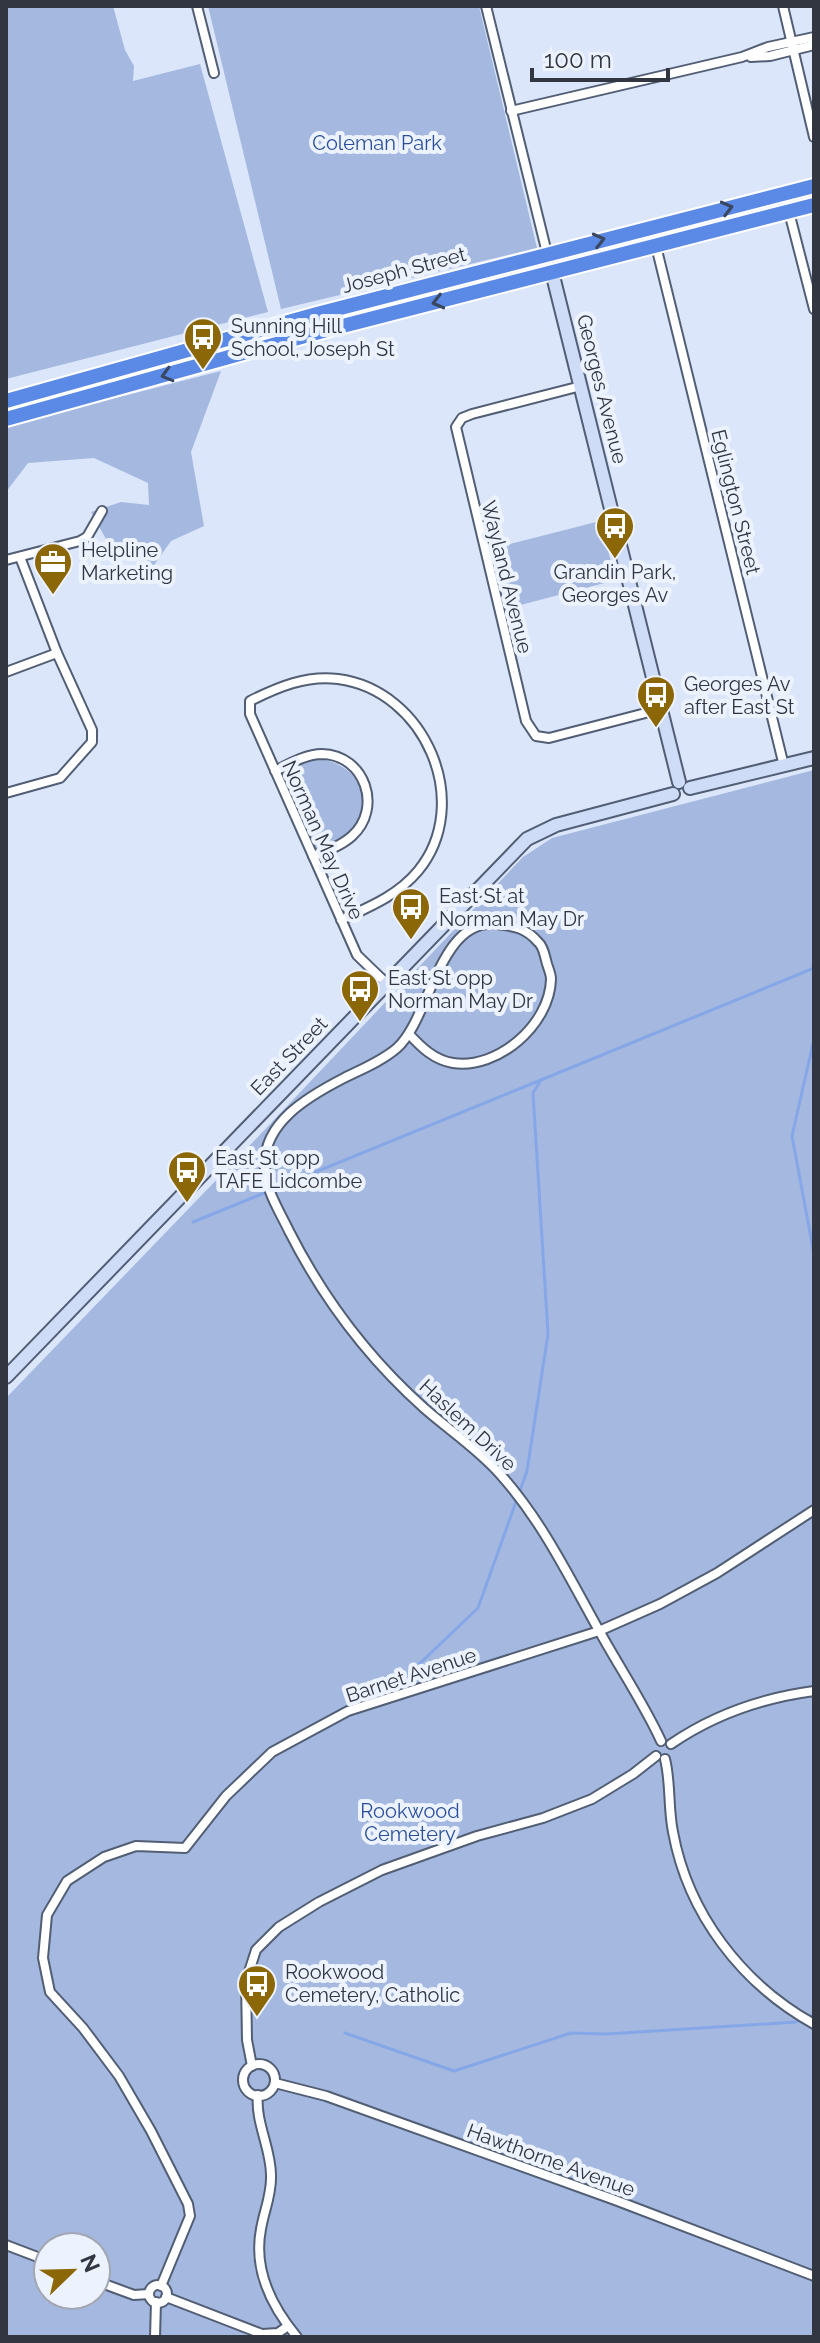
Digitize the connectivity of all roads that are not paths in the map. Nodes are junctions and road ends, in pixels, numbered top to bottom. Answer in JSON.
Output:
{"nodes":[{"id":1,"x":197,"y":6,"type":"edge"},
{"id":2,"x":486,"y":6,"type":"edge"},
{"id":3,"x":783,"y":6,"type":"edge"},
{"id":4,"x":814,"y":37,"type":"edge"},
{"id":5,"x":814,"y":45,"type":"edge"},
{"id":6,"x":792,"y":46,"type":"junction"},
{"id":7,"x":214,"y":73,"type":"dead end"},
{"id":8,"x":511,"y":111,"type":"junction"},
{"id":9,"x":814,"y":137,"type":"edge"},
{"id":10,"x":814,"y":186,"type":"edge"},
{"id":11,"x":814,"y":205,"type":"edge"},
{"id":12,"x":789,"y":212,"type":"junction"},
{"id":13,"x":656,"y":246,"type":"junction"},
{"id":14,"x":547,"y":253,"type":"junction"},
{"id":15,"x":552,"y":272,"type":"junction"},
{"id":16,"x":814,"y":309,"type":"edge"},
{"id":17,"x":581,"y":386,"type":"junction"},
{"id":18,"x":6,"y":401,"type":"edge"},
{"id":19,"x":6,"y":419,"type":"edge"},
{"id":20,"x":102,"y":511,"type":"dead end"},
{"id":21,"x":20,"y":557,"type":"junction"},
{"id":22,"x":6,"y":560,"type":"edge"},
{"id":23,"x":57,"y":653,"type":"junction"},
{"id":24,"x":6,"y":672,"type":"edge"},
{"id":25,"x":661,"y":709,"type":"junction"},
{"id":26,"x":814,"y":758,"type":"edge"},
{"id":27,"x":784,"y":766,"type":"junction"},
{"id":28,"x":275,"y":771,"type":"junction"},
{"id":29,"x":680,"y":788,"type":"junction"},
{"id":30,"x":6,"y":793,"type":"edge"},
{"id":31,"x":313,"y":856,"type":"junction"},
{"id":32,"x":341,"y":920,"type":"junction"},
{"id":33,"x":386,"y":983,"type":"junction"},
{"id":34,"x":409,"y":1034,"type":"junction"},
{"id":35,"x":6,"y":1377,"type":"edge"},
{"id":36,"x":814,"y":1510,"type":"edge"},
{"id":37,"x":599,"y":1631,"type":"junction"},
{"id":38,"x":814,"y":1691,"type":"edge"},
{"id":39,"x":661,"y":1741,"type":"junction"},
{"id":40,"x":671,"y":1744,"type":"junction"},
{"id":41,"x":661,"y":1757,"type":"junction"},
{"id":42,"x":812,"y":2023,"type":"edge"},
{"id":43,"x":252,"y":2066,"type":"junction"},
{"id":44,"x":275,"y":2083,"type":"junction"},
{"id":45,"x":258,"y":2095,"type":"junction"},
{"id":46,"x":6,"y":2245,"type":"edge"},
{"id":47,"x":32,"y":2255,"type":"edge"},
{"id":48,"x":814,"y":2276,"type":"edge"},
{"id":49,"x":161,"y":2286,"type":"junction"},
{"id":50,"x":112,"y":2287,"type":"edge"},
{"id":51,"x":149,"y":2294,"type":"junction"},
{"id":52,"x":166,"y":2297,"type":"junction"},
{"id":53,"x":156,"y":2302,"type":"junction"},
{"id":54,"x":288,"y":2326,"type":"junction"},
{"id":55,"x":155,"y":2337,"type":"edge"},
{"id":56,"x":297,"y":2337,"type":"edge"}],
"edges":[{"from":1,"to":7,"type":"street"},
{"from":2,"to":8,"type":"street","name":"Georges Avenue"},
{"from":3,"to":6,"type":"street"},
{"from":4,"to":6,"type":"street"},
{"from":5,"to":6,"type":"street"},
{"from":6,"to":8,"type":"street"},
{"from":6,"to":9,"type":"street"},
{"from":8,"to":14,"type":"street","name":"Georges Avenue"},
{"from":14,"to":10,"type":"highway","name":"Joseph Street","one_way":true},
{"from":11,"to":12,"type":"highway","name":"Joseph Street"},
{"from":12,"to":13,"type":"highway","name":"Joseph Street"},
{"from":12,"to":16,"type":"street"},
{"from":13,"to":15,"type":"highway","name":"Joseph Street"},
{"from":13,"to":27,"type":"street","name":"Eglington Street"},
{"from":14,"to":15,"type":"highway","name":"Georges Avenue"},
{"from":14,"to":18,"type":"highway","name":"Joseph Street"},
{"from":15,"to":17,"type":"main road","name":"Georges Avenue"},
{"from":15,"to":19,"type":"highway","name":"Joseph Street","one_way":true},
{"from":17,"to":25,"type":"main road","name":"Georges Avenue"},
{"from":17,"to":25,"type":"street","name":"Wayland Avenue"},
{"from":20,"to":21,"type":"street"},
{"from":21,"to":22,"type":"street"},
{"from":21,"to":23,"type":"street"},
{"from":23,"to":24,"type":"street"},
{"from":23,"to":30,"type":"street"},
{"from":25,"to":29,"type":"main road","name":"Georges Avenue"},
{"from":26,"to":27,"type":"main road","name":"East Street"},
{"from":27,"to":29,"type":"main road","name":"East Street"},
{"from":28,"to":31,"type":"street","name":"Norman May Drive"},
{"from":28,"to":31,"type":"street"},
{"from":28,"to":32,"type":"street","name":"Norman May Drive"},
{"from":29,"to":33,"type":"main road","name":"East Street"},
{"from":31,"to":32,"type":"street","name":"Norman May Drive"},
{"from":32,"to":33,"type":"street","name":"Norman May Drive"},
{"from":33,"to":35,"type":"main road","name":"East Street"},
{"from":34,"to":34,"type":"street"},
{"from":34,"to":37,"type":"street","name":"Haslem Drive"},
{"from":36,"to":37,"type":"street","name":"Barnet Avenue"},
{"from":37,"to":39,"type":"street","name":"Haslem Drive"},
{"from":37,"to":49,"type":"street","name":"Barnet Avenue"},
{"from":38,"to":40,"type":"street"},
{"from":39,"to":40,"type":"street"},
{"from":39,"to":41,"type":"street"},
{"from":40,"to":41,"type":"street"},
{"from":41,"to":42,"type":"street"},
{"from":41,"to":43,"type":"street"},
{"from":43,"to":44,"type":"street"},
{"from":43,"to":45,"type":"street"},
{"from":44,"to":45,"type":"street"},
{"from":44,"to":48,"type":"street","name":"Hawthorne Avenue"},
{"from":45,"to":54,"type":"street"},
{"from":46,"to":47,"type":"street"},
{"from":49,"to":51,"type":"street"},
{"from":49,"to":52,"type":"street"},
{"from":50,"to":51,"type":"street"},
{"from":51,"to":53,"type":"street"},
{"from":52,"to":53,"type":"street"},
{"from":52,"to":54,"type":"street"},
{"from":53,"to":55,"type":"street"},
{"from":54,"to":56,"type":"street"}]}
